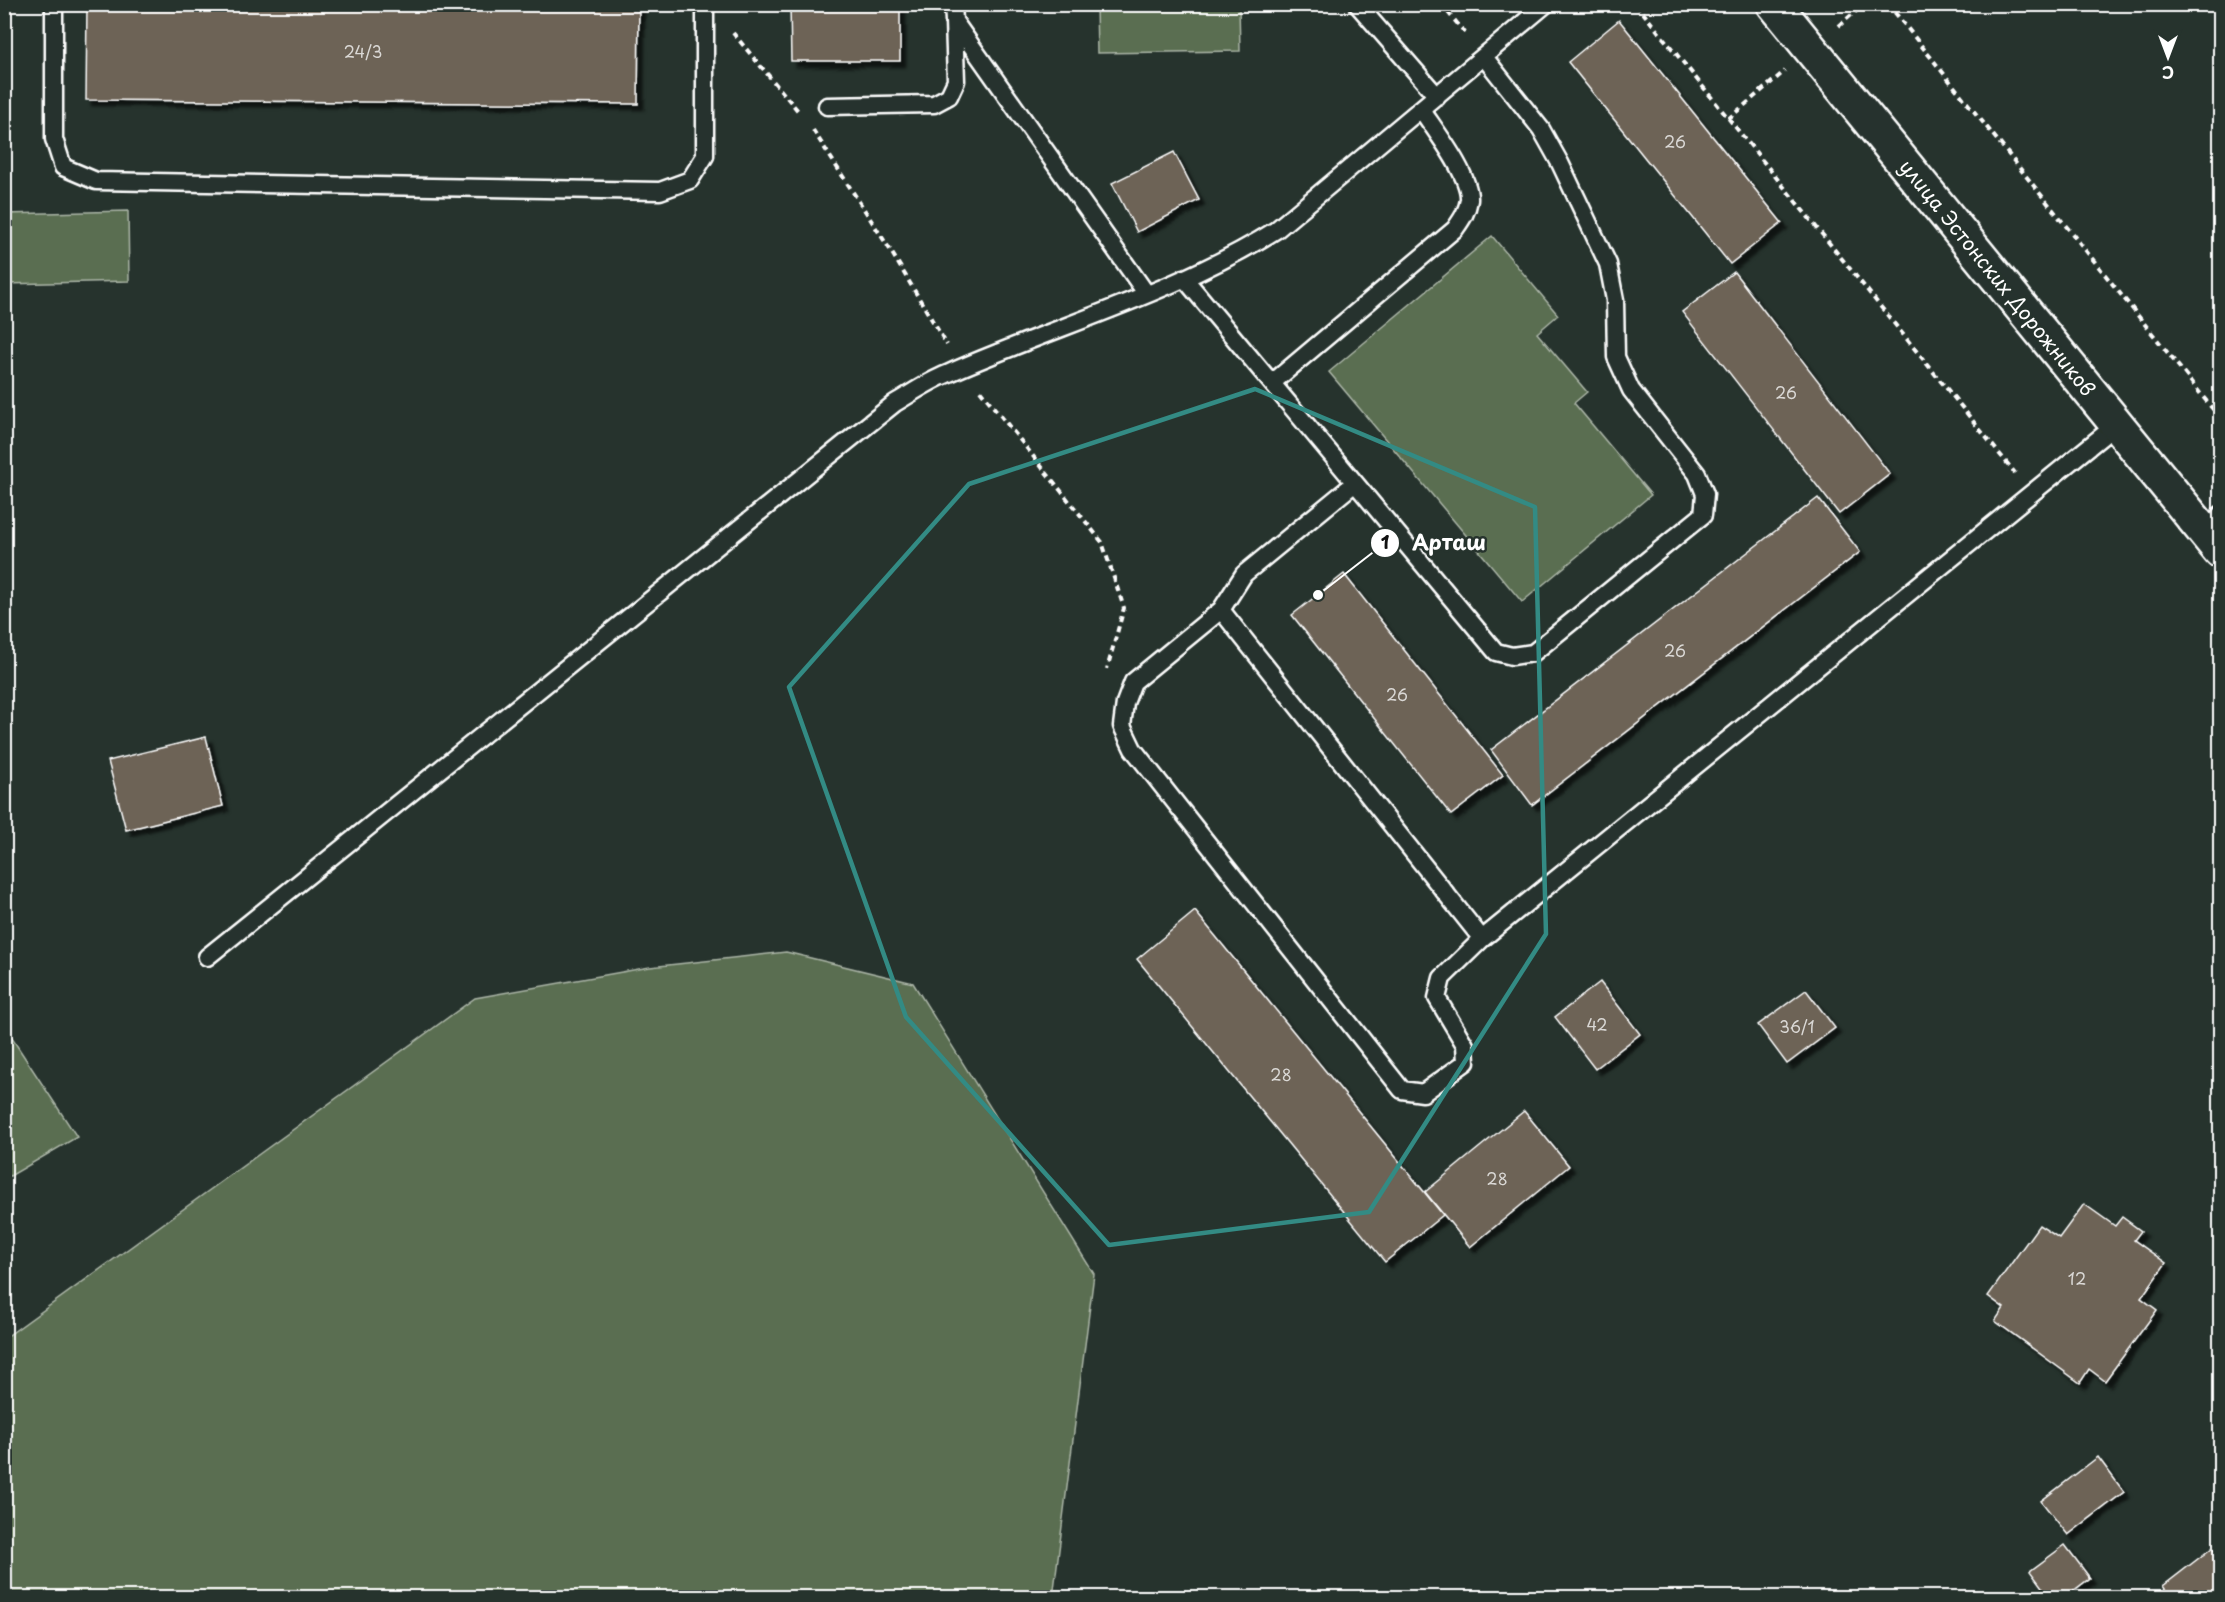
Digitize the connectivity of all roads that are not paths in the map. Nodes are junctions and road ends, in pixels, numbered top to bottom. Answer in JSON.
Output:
{"nodes":[{"id":1,"x":54,"y":4,"type":"edge"},
{"id":2,"x":705,"y":4,"type":"edge"},
{"id":3,"x":1357,"y":4,"type":"edge"},
{"id":4,"x":1546,"y":4,"type":"edge"},
{"id":5,"x":1774,"y":4,"type":"edge"},
{"id":6,"x":953,"y":13,"type":"edge"},
{"id":7,"x":1485,"y":57,"type":"junction"},
{"id":8,"x":1437,"y":96,"type":"junction"},
{"id":9,"x":827,"y":106,"type":"dead end"},
{"id":10,"x":1421,"y":109,"type":"junction"},
{"id":11,"x":1184,"y":278,"type":"junction"},
{"id":12,"x":1146,"y":292,"type":"junction"},
{"id":13,"x":1272,"y":383,"type":"junction"},
{"id":14,"x":2117,"y":424,"type":"junction"},
{"id":15,"x":1355,"y":483,"type":"junction"},
{"id":16,"x":2218,"y":536,"type":"edge"},
{"id":17,"x":1221,"y":610,"type":"junction"},
{"id":18,"x":1482,"y":939,"type":"junction"},
{"id":19,"x":207,"y":957,"type":"dead end"}],
"edges":[{"from":1,"to":2,"type":"lane"},
{"from":3,"to":8,"type":"lane"},
{"from":4,"to":7,"type":"lane"},
{"from":5,"to":14,"type":"main road","name":"улица Эстонских Дорожников"},
{"from":6,"to":9,"type":"lane"},
{"from":6,"to":12,"type":"lane"},
{"from":7,"to":8,"type":"lane"},
{"from":7,"to":15,"type":"lane"},
{"from":8,"to":10,"type":"lane"},
{"from":10,"to":11,"type":"lane"},
{"from":10,"to":13,"type":"lane"},
{"from":11,"to":12,"type":"lane"},
{"from":11,"to":13,"type":"lane"},
{"from":12,"to":19,"type":"lane"},
{"from":13,"to":15,"type":"lane"},
{"from":14,"to":16,"type":"main road","name":"улица Эстонских Дорожников"},
{"from":14,"to":18,"type":"lane"},
{"from":15,"to":17,"type":"lane"},
{"from":17,"to":18,"type":"lane"},
{"from":17,"to":18,"type":"lane"}]}
